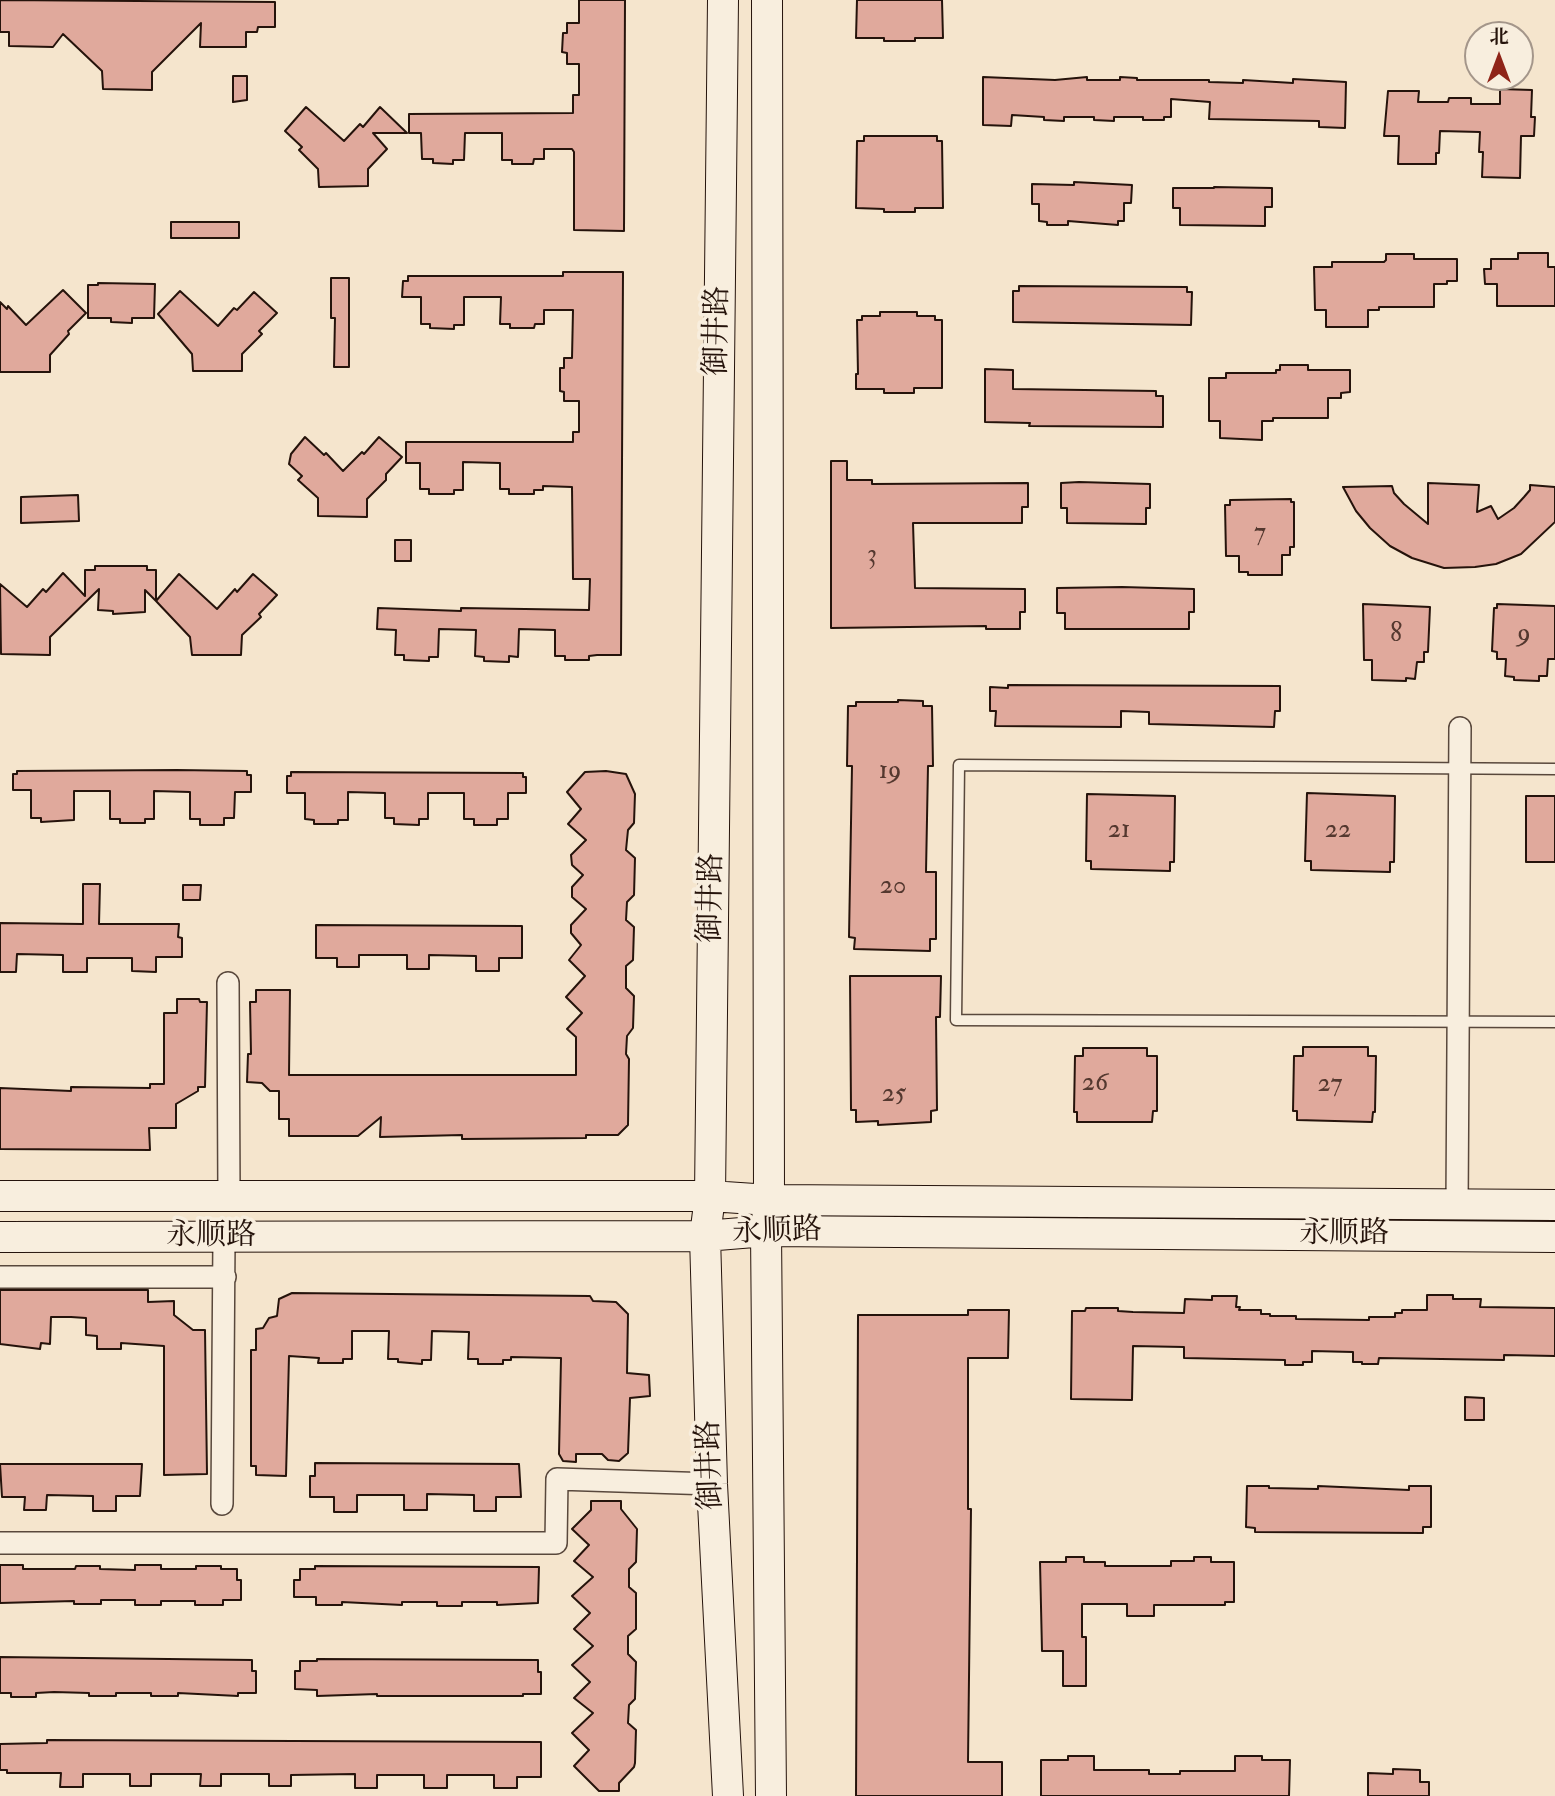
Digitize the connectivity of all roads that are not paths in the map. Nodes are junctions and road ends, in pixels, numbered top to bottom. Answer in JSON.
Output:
{"nodes":[{"id":1,"x":723,"y":0,"type":"edge"},
{"id":2,"x":766,"y":0,"type":"edge"},
{"id":3,"x":1460,"y":728,"type":"dead end"},
{"id":4,"x":1460,"y":768,"type":"junction"},
{"id":5,"x":1555,"y":769,"type":"edge"},
{"id":6,"x":228,"y":983,"type":"dead end"},
{"id":7,"x":1458,"y":1020,"type":"junction"},
{"id":8,"x":1555,"y":1022,"type":"edge"},
{"id":9,"x":0,"y":1196,"type":"edge"},
{"id":10,"x":229,"y":1196,"type":"junction"},
{"id":11,"x":710,"y":1196,"type":"junction"},
{"id":12,"x":769,"y":1200,"type":"junction"},
{"id":13,"x":1555,"y":1205,"type":"edge"},
{"id":14,"x":1457,"y":1206,"type":"junction"},
{"id":15,"x":766,"y":1231,"type":"junction"},
{"id":16,"x":705,"y":1236,"type":"junction"},
{"id":17,"x":0,"y":1237,"type":"edge"},
{"id":18,"x":1555,"y":1237,"type":"edge"},
{"id":19,"x":224,"y":1238,"type":"junction"},
{"id":20,"x":0,"y":1277,"type":"edge"},
{"id":21,"x":225,"y":1277,"type":"junction"},
{"id":22,"x":712,"y":1484,"type":"junction"},
{"id":23,"x":222,"y":1504,"type":"dead end"},
{"id":24,"x":0,"y":1543,"type":"edge"},
{"id":25,"x":728,"y":1796,"type":"edge"},
{"id":26,"x":771,"y":1796,"type":"edge"}],
"edges":[{"from":1,"to":11,"type":"street","name":"御井路"},
{"from":2,"to":12,"type":"street","name":"御井路"},
{"from":3,"to":4,"type":"street"},
{"from":4,"to":5,"type":"lane"},
{"from":4,"to":7,"type":"street"},
{"from":4,"to":7,"type":"lane"},
{"from":6,"to":10,"type":"street"},
{"from":7,"to":8,"type":"lane"},
{"from":7,"to":14,"type":"street"},
{"from":9,"to":10,"type":"street","name":"永顺路"},
{"from":10,"to":11,"type":"street","name":"永顺路"},
{"from":11,"to":12,"type":"street","name":"永顺路"},
{"from":11,"to":16,"type":"street","name":"御井路"},
{"from":12,"to":14,"type":"street","name":"永顺路"},
{"from":12,"to":15,"type":"street","name":"御井路"},
{"from":13,"to":14,"type":"street","name":"永顺路"},
{"from":15,"to":16,"type":"street","name":"永顺路"},
{"from":15,"to":18,"type":"street","name":"永顺路"},
{"from":15,"to":26,"type":"street","name":"御井路"},
{"from":16,"to":19,"type":"street","name":"永顺路"},
{"from":16,"to":22,"type":"street","name":"御井路"},
{"from":17,"to":19,"type":"street","name":"永顺路"},
{"from":19,"to":21,"type":"street"},
{"from":20,"to":21,"type":"street"},
{"from":21,"to":23,"type":"street"},
{"from":22,"to":24,"type":"street"},
{"from":22,"to":25,"type":"street","name":"御井路"}]}
